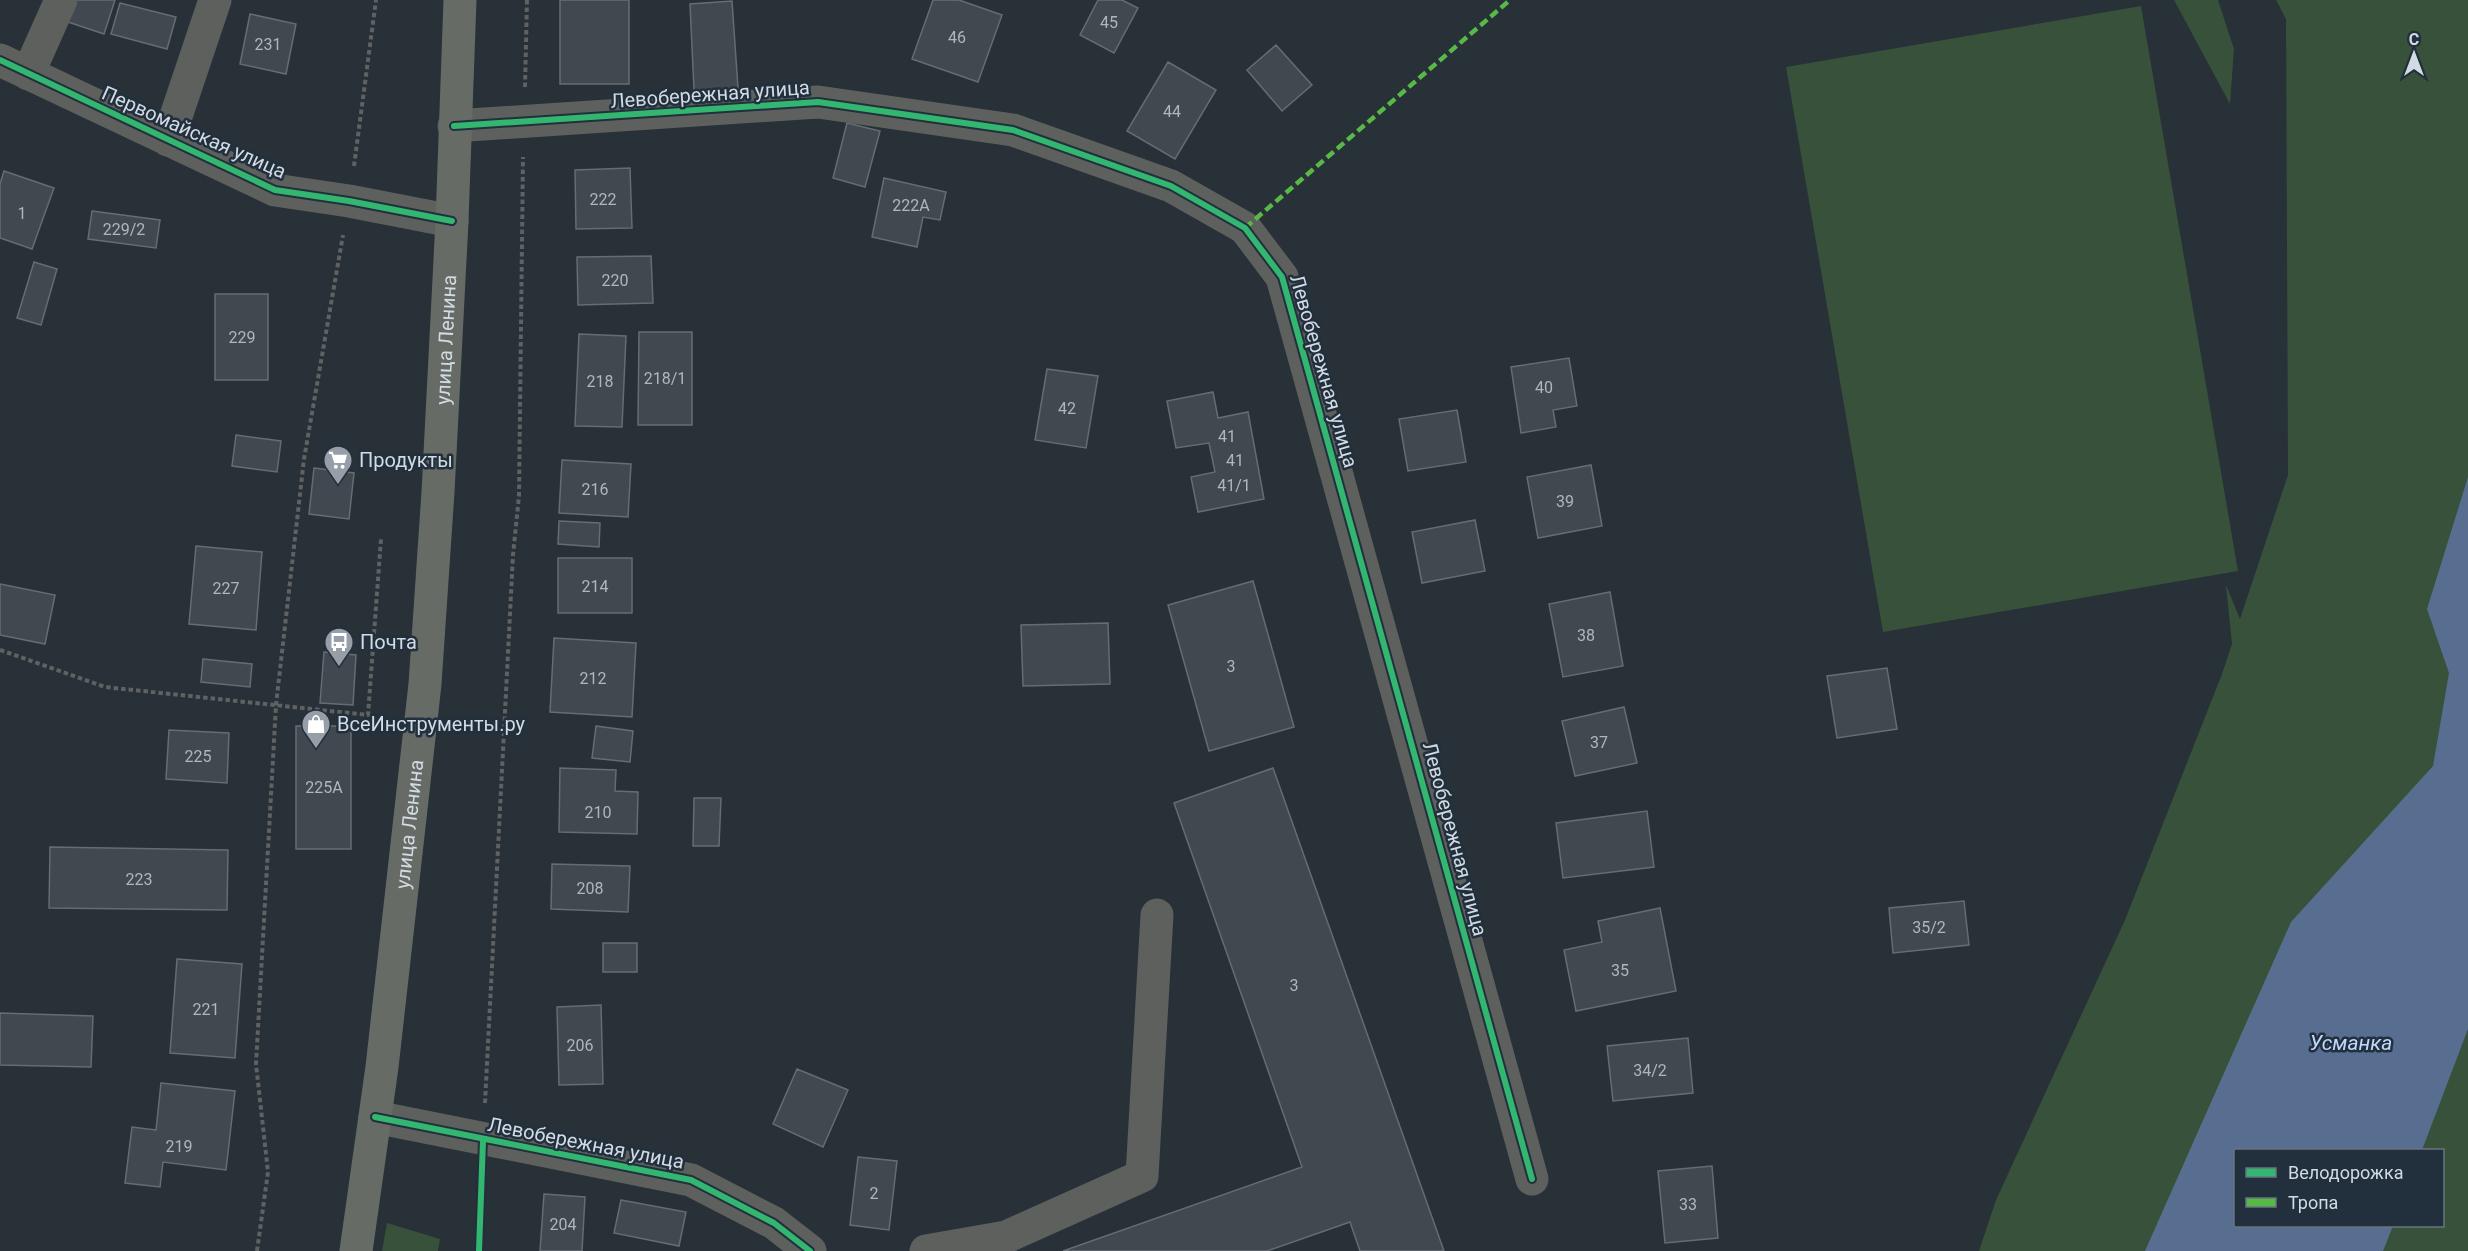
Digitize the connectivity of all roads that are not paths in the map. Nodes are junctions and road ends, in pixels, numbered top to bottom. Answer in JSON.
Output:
{"nodes":[{"id":1,"x":61,"y":0,"type":"edge"},
{"id":2,"x":215,"y":0,"type":"edge"},
{"id":3,"x":460,"y":0,"type":"edge"},
{"id":4,"x":14,"y":67,"type":"edge"},
{"id":5,"x":454,"y":126,"type":"junction"},
{"id":6,"x":168,"y":140,"type":"junction"},
{"id":7,"x":452,"y":221,"type":"junction"},
{"id":8,"x":1157,"y":915,"type":"dead end"},
{"id":9,"x":375,"y":1117,"type":"junction"},
{"id":10,"x":1532,"y":1179,"type":"dead end"},
{"id":11,"x":356,"y":1251,"type":"edge"},
{"id":12,"x":810,"y":1251,"type":"edge"},
{"id":13,"x":926,"y":1251,"type":"edge"}],
"edges":[{"from":1,"to":4,"type":"street"},
{"from":2,"to":6,"type":"street"},
{"from":3,"to":5,"type":"main road","name":"улица Ленина"},
{"from":4,"to":6,"type":"street","name":"Первомайская улица"},
{"from":5,"to":7,"type":"main road","name":"улица Ленина"},
{"from":5,"to":10,"type":"street","name":"Левобережная улица"},
{"from":6,"to":7,"type":"street","name":"Первомайская улица"},
{"from":7,"to":9,"type":"main road","name":"улица Ленина"},
{"from":8,"to":13,"type":"street"},
{"from":9,"to":11,"type":"main road","name":"улица Ленина"},
{"from":9,"to":12,"type":"street","name":"Левобережная улица"}]}
